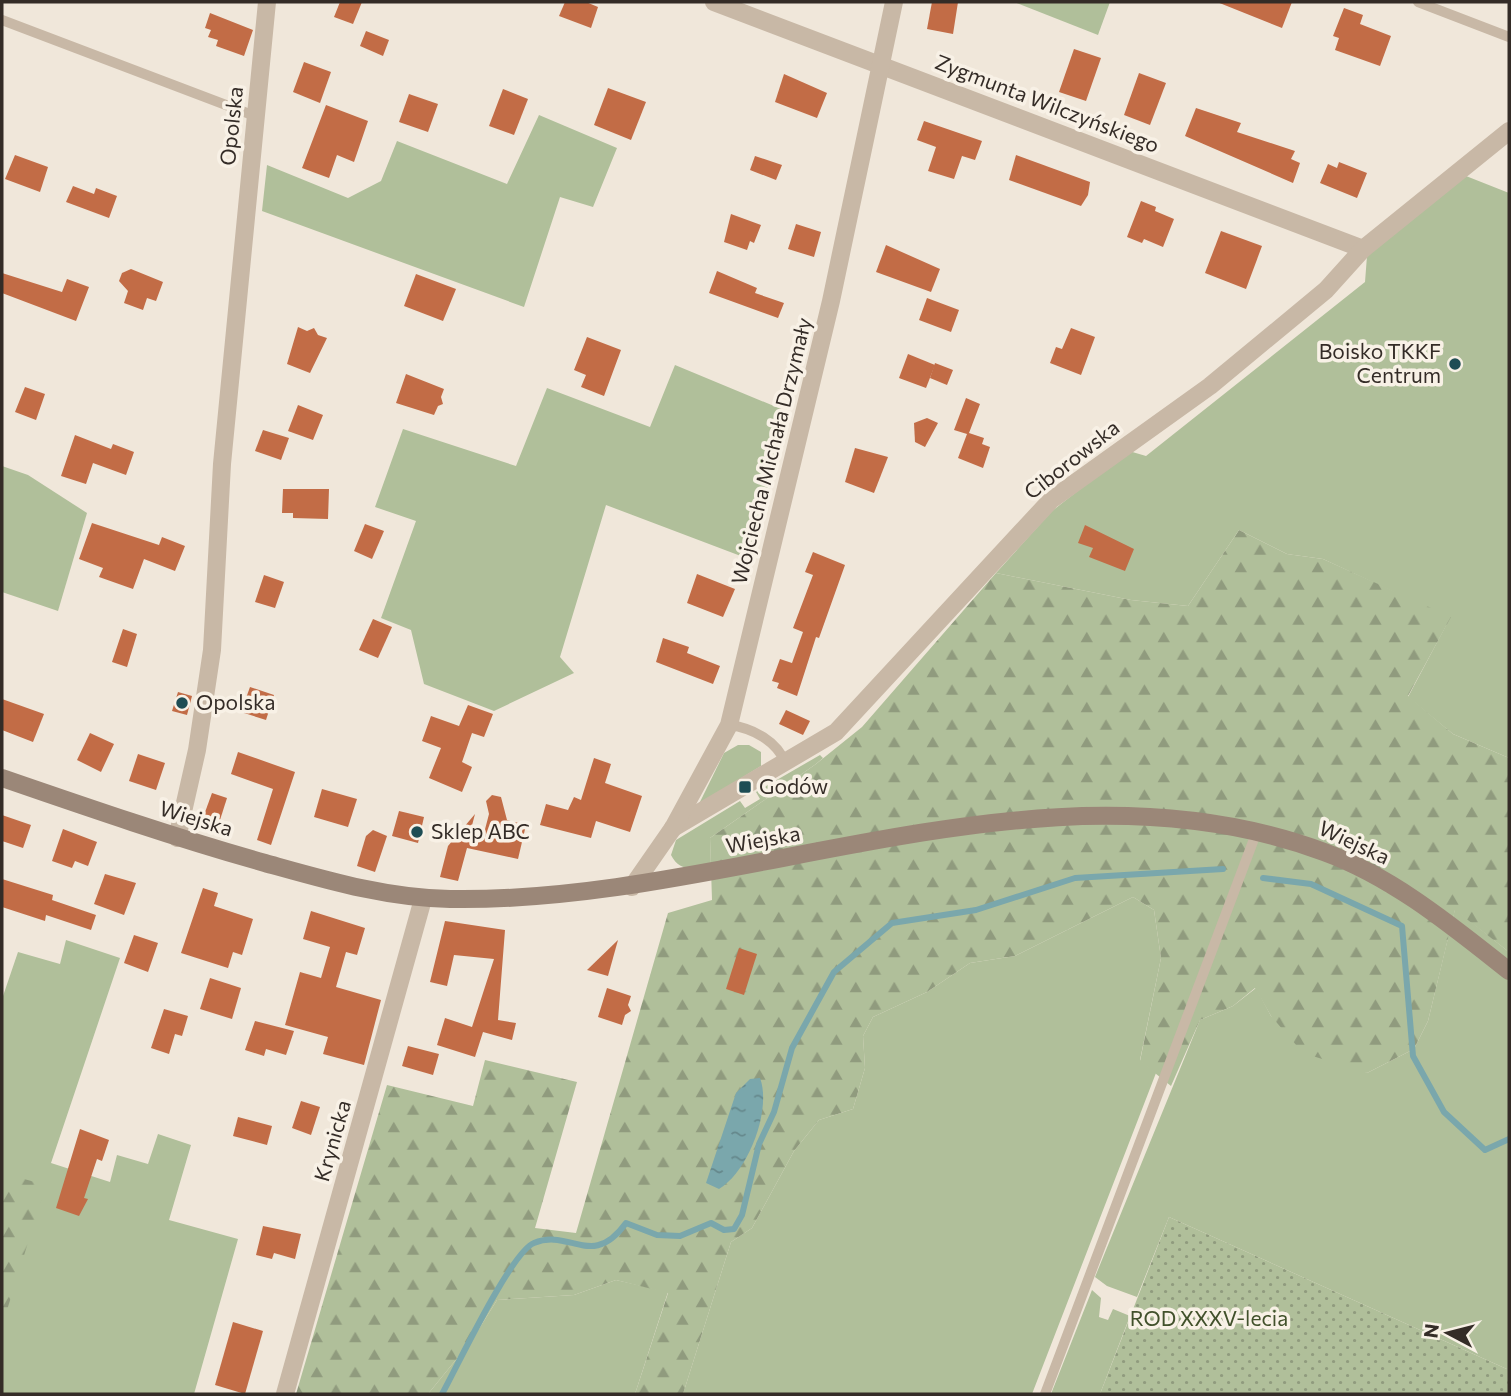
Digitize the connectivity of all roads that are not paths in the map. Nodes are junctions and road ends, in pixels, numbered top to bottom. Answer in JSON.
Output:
{"nodes":[{"id":1,"x":267,"y":2,"type":"edge"},
{"id":2,"x":714,"y":2,"type":"edge"},
{"id":3,"x":894,"y":2,"type":"edge"},
{"id":4,"x":1418,"y":2,"type":"edge"},
{"id":5,"x":2,"y":20,"type":"edge"},
{"id":6,"x":1509,"y":37,"type":"edge"},
{"id":7,"x":882,"y":65,"type":"junction"},
{"id":8,"x":256,"y":116,"type":"junction"},
{"id":9,"x":1509,"y":131,"type":"edge"},
{"id":10,"x":1363,"y":249,"type":"junction"},
{"id":11,"x":729,"y":725,"type":"junction"},
{"id":12,"x":786,"y":764,"type":"junction"},
{"id":13,"x":2,"y":778,"type":"edge"},
{"id":14,"x":673,"y":828,"type":"junction"},
{"id":15,"x":1257,"y":831,"type":"junction"},
{"id":16,"x":177,"y":838,"type":"junction"},
{"id":17,"x":632,"y":887,"type":"junction"},
{"id":18,"x":424,"y":899,"type":"junction"},
{"id":19,"x":1509,"y":971,"type":"edge"},
{"id":20,"x":285,"y":1394,"type":"edge"},
{"id":21,"x":1045,"y":1394,"type":"edge"}],
"edges":[{"from":1,"to":8,"type":"street","name":"Opolska"},
{"from":2,"to":7,"type":"street","name":"Zygmunta Wilczyńskiego"},
{"from":3,"to":7,"type":"street","name":"Wojciecha Michała Drzymały"},
{"from":4,"to":6,"type":"lane"},
{"from":5,"to":8,"type":"lane"},
{"from":7,"to":10,"type":"street","name":"Zygmunta Wilczyńskiego"},
{"from":7,"to":11,"type":"street","name":"Wojciecha Michała Drzymały"},
{"from":8,"to":16,"type":"street","name":"Opolska"},
{"from":9,"to":10,"type":"street","name":"Ciborowska"},
{"from":10,"to":12,"type":"street","name":"Ciborowska"},
{"from":11,"to":12,"type":"lane"},
{"from":11,"to":14,"type":"street","name":"Wojciecha Michała Drzymały"},
{"from":12,"to":14,"type":"street","name":"Ciborowska"},
{"from":13,"to":16,"type":"street","name":"Wiejska"},
{"from":14,"to":17,"type":"street","name":"Wojciecha Michała Drzymały"},
{"from":15,"to":17,"type":"street","name":"Wiejska"},
{"from":15,"to":19,"type":"street","name":"Wiejska"},
{"from":15,"to":21,"type":"lane"},
{"from":16,"to":18,"type":"street","name":"Wiejska"},
{"from":17,"to":18,"type":"street","name":"Wiejska"},
{"from":18,"to":20,"type":"street","name":"Krynicka"}]}
